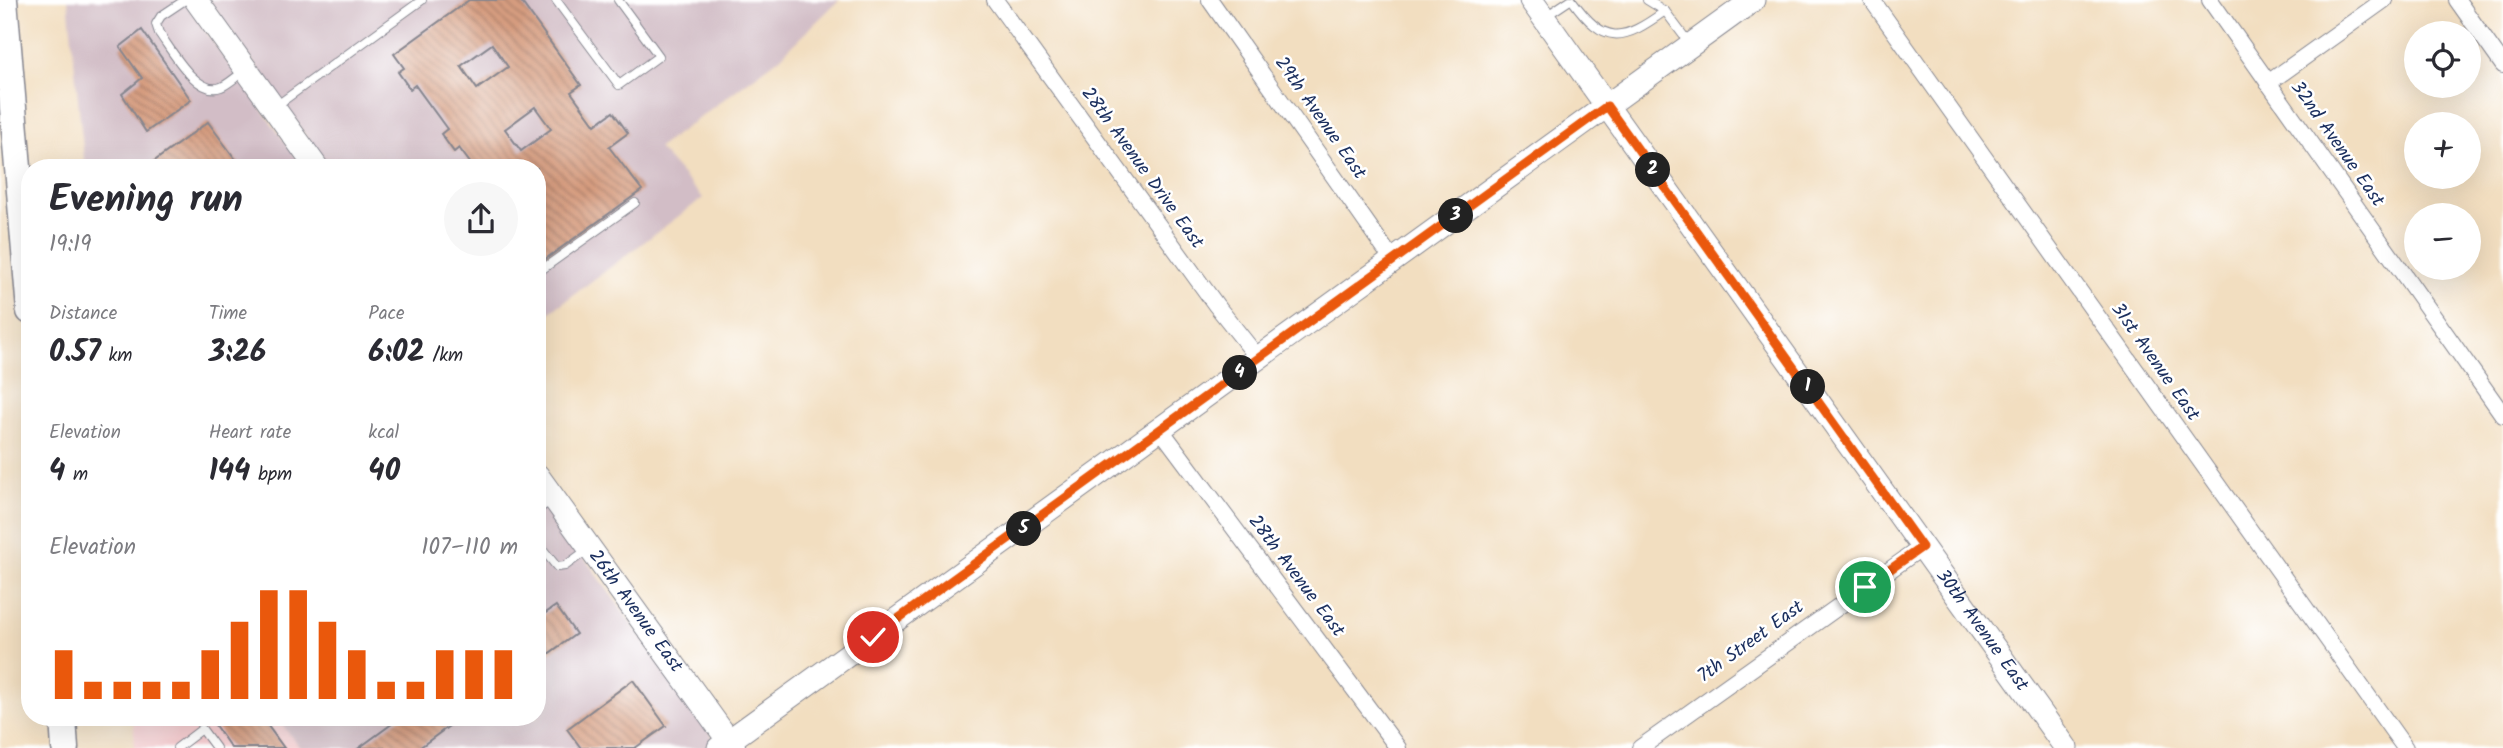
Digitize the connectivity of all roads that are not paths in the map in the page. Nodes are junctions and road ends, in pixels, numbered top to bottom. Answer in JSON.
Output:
{"nodes":[{"id":1,"x":4,"y":0,"type":"edge"},
{"id":2,"x":185,"y":0,"type":"edge"},
{"id":3,"x":196,"y":0,"type":"edge"},
{"id":4,"x":422,"y":0,"type":"edge"},
{"id":5,"x":556,"y":0,"type":"edge"},
{"id":6,"x":618,"y":0,"type":"edge"},
{"id":7,"x":995,"y":0,"type":"edge"},
{"id":8,"x":1210,"y":0,"type":"edge"},
{"id":9,"x":1571,"y":0,"type":"edge"},
{"id":10,"x":1647,"y":0,"type":"edge"},
{"id":11,"x":1753,"y":0,"type":"edge"},
{"id":12,"x":1872,"y":0,"type":"edge"},
{"id":13,"x":2210,"y":0,"type":"edge"},
{"id":14,"x":2384,"y":0,"type":"edge"},
{"id":15,"x":2457,"y":0,"type":"edge"},
{"id":16,"x":1537,"y":9,"type":"edge"},
{"id":17,"x":1665,"y":11,"type":"junction"},
{"id":18,"x":1690,"y":45,"type":"junction"},
{"id":19,"x":2503,"y":65,"type":"edge"},
{"id":20,"x":246,"y":70,"type":"junction"},
{"id":21,"x":2268,"y":83,"type":"junction"},
{"id":22,"x":1607,"y":106,"type":"junction"},
{"id":23,"x":274,"y":108,"type":"junction"},
{"id":24,"x":311,"y":159,"type":"edge"},
{"id":25,"x":21,"y":203,"type":"edge"},
{"id":26,"x":635,"y":203,"type":"dead end"},
{"id":27,"x":1394,"y":262,"type":"junction"},
{"id":28,"x":546,"y":267,"type":"edge"},
{"id":29,"x":1259,"y":359,"type":"junction"},
{"id":30,"x":2503,"y":415,"type":"edge"},
{"id":31,"x":1161,"y":430,"type":"junction"},
{"id":32,"x":546,"y":504,"type":"edge"},
{"id":33,"x":1922,"y":547,"type":"junction"},
{"id":34,"x":589,"y":548,"type":"junction"},
{"id":35,"x":546,"y":553,"type":"edge"},
{"id":36,"x":64,"y":726,"type":"edge"},
{"id":37,"x":727,"y":746,"type":"edge"},
{"id":38,"x":65,"y":748,"type":"edge"},
{"id":39,"x":177,"y":748,"type":"edge"},
{"id":40,"x":216,"y":748,"type":"edge"},
{"id":41,"x":1398,"y":748,"type":"edge"},
{"id":42,"x":1640,"y":748,"type":"edge"},
{"id":43,"x":2066,"y":748,"type":"edge"},
{"id":44,"x":2405,"y":748,"type":"edge"}],
"edges":[{"from":1,"to":25,"type":"main road"},
{"from":2,"to":20,"type":"lane"},
{"from":3,"to":20,"type":"street"},
{"from":4,"to":23,"type":"lane"},
{"from":5,"to":6,"type":"lane"},
{"from":7,"to":29,"type":"street","name":"28th Avenue Drive East"},
{"from":8,"to":27,"type":"street","name":"29th Avenue East"},
{"from":9,"to":16,"type":"lane"},
{"from":9,"to":17,"type":"lane"},
{"from":10,"to":17,"type":"lane"},
{"from":11,"to":18,"type":"street"},
{"from":12,"to":44,"type":"street","name":"31st Avenue East"},
{"from":13,"to":21,"type":"street","name":"32nd Avenue East"},
{"from":14,"to":21,"type":"street"},
{"from":15,"to":19,"type":"street"},
{"from":16,"to":22,"type":"street","name":"30th Avenue East"},
{"from":17,"to":18,"type":"lane"},
{"from":18,"to":22,"type":"street"},
{"from":20,"to":23,"type":"street"},
{"from":21,"to":30,"type":"street","name":"32nd Avenue East"},
{"from":22,"to":27,"type":"street"},
{"from":22,"to":33,"type":"street","name":"30th Avenue East"},
{"from":23,"to":24,"type":"street"},
{"from":26,"to":28,"type":"lane"},
{"from":27,"to":29,"type":"street"},
{"from":29,"to":31,"type":"street"},
{"from":31,"to":37,"type":"street"},
{"from":31,"to":41,"type":"street","name":"28th Avenue East"},
{"from":32,"to":34,"type":"street","name":"26th Avenue East"},
{"from":33,"to":42,"type":"street","name":"7th Street East"},
{"from":33,"to":43,"type":"street","name":"30th Avenue East"},
{"from":34,"to":35,"type":"lane"},
{"from":34,"to":37,"type":"street","name":"26th Avenue East"},
{"from":36,"to":38,"type":"main road"},
{"from":39,"to":40,"type":"lane"}]}
